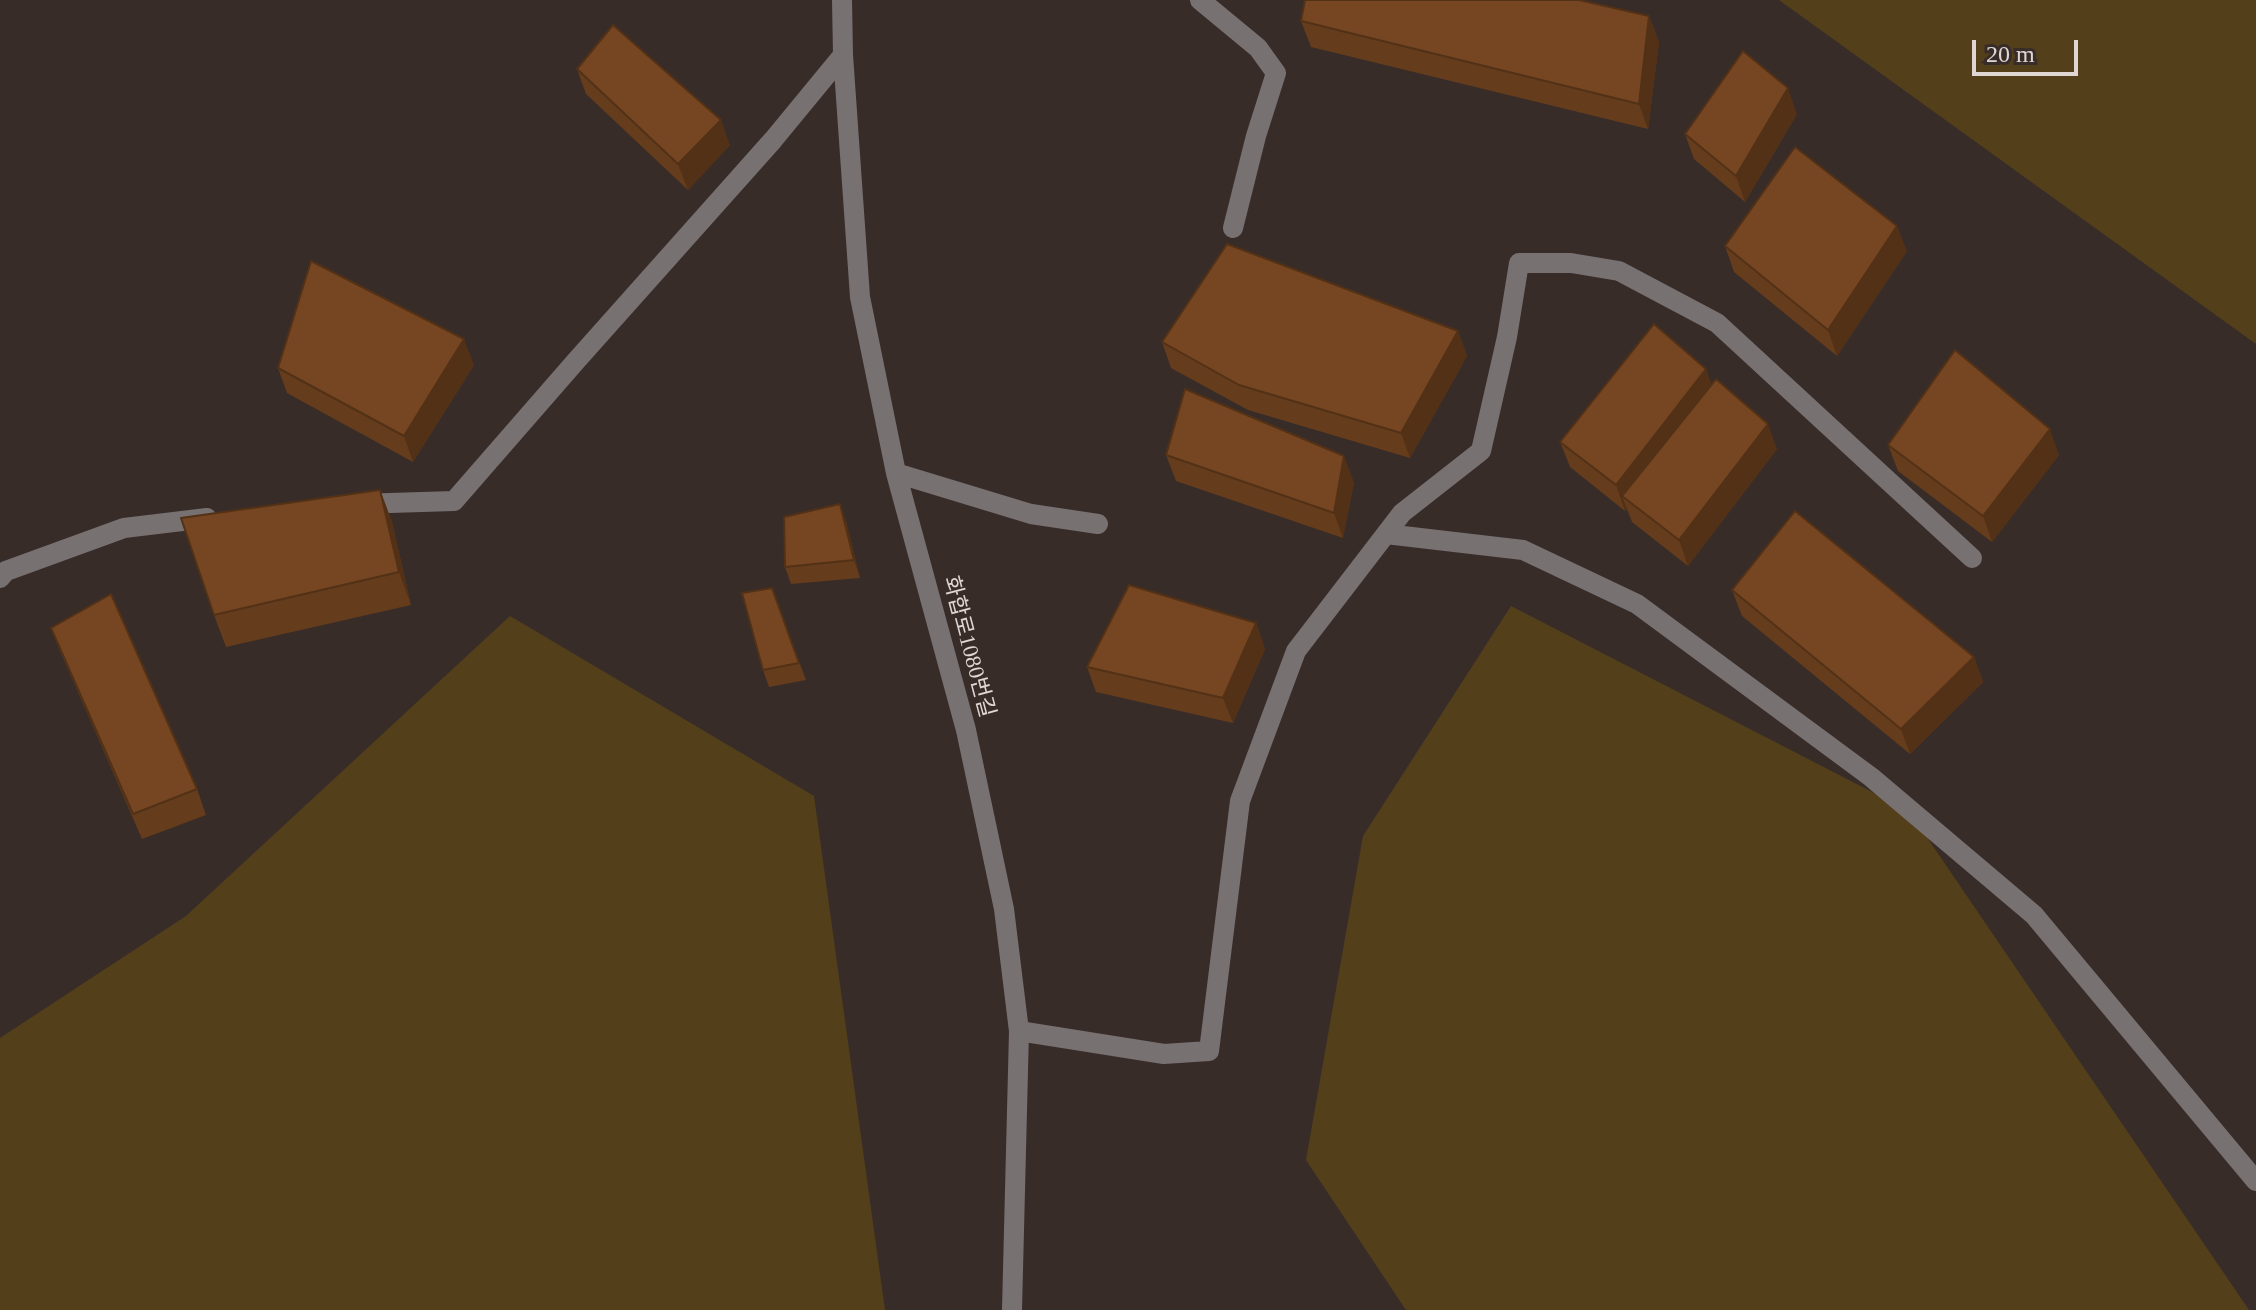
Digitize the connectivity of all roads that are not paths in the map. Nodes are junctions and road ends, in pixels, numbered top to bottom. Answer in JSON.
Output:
{"nodes":[{"id":1,"x":842,"y":0,"type":"edge"},
{"id":2,"x":1200,"y":0,"type":"edge"},
{"id":3,"x":843,"y":55,"type":"junction"},
{"id":4,"x":1233,"y":228,"type":"dead end"},
{"id":5,"x":896,"y":473,"type":"junction"},
{"id":6,"x":344,"y":504,"type":"edge"},
{"id":7,"x":234,"y":515,"type":"edge"},
{"id":8,"x":1098,"y":524,"type":"dead end"},
{"id":9,"x":1386,"y":534,"type":"junction"},
{"id":10,"x":1972,"y":558,"type":"dead end"},
{"id":11,"x":0,"y":578,"type":"edge"},
{"id":12,"x":1019,"y":1031,"type":"junction"},
{"id":13,"x":2256,"y":1181,"type":"edge"},
{"id":14,"x":1012,"y":1310,"type":"edge"}],
"edges":[{"from":1,"to":3,"type":"street","name":"화합로1080번길"},
{"from":2,"to":4,"type":"street"},
{"from":3,"to":5,"type":"street","name":"화합로1080번길"},
{"from":3,"to":6,"type":"street"},
{"from":5,"to":8,"type":"street"},
{"from":5,"to":12,"type":"street","name":"화합로1080번길"},
{"from":7,"to":11,"type":"street"},
{"from":9,"to":10,"type":"street"},
{"from":9,"to":12,"type":"street"},
{"from":9,"to":13,"type":"street"},
{"from":12,"to":14,"type":"street","name":"화합로1080번길"}]}
